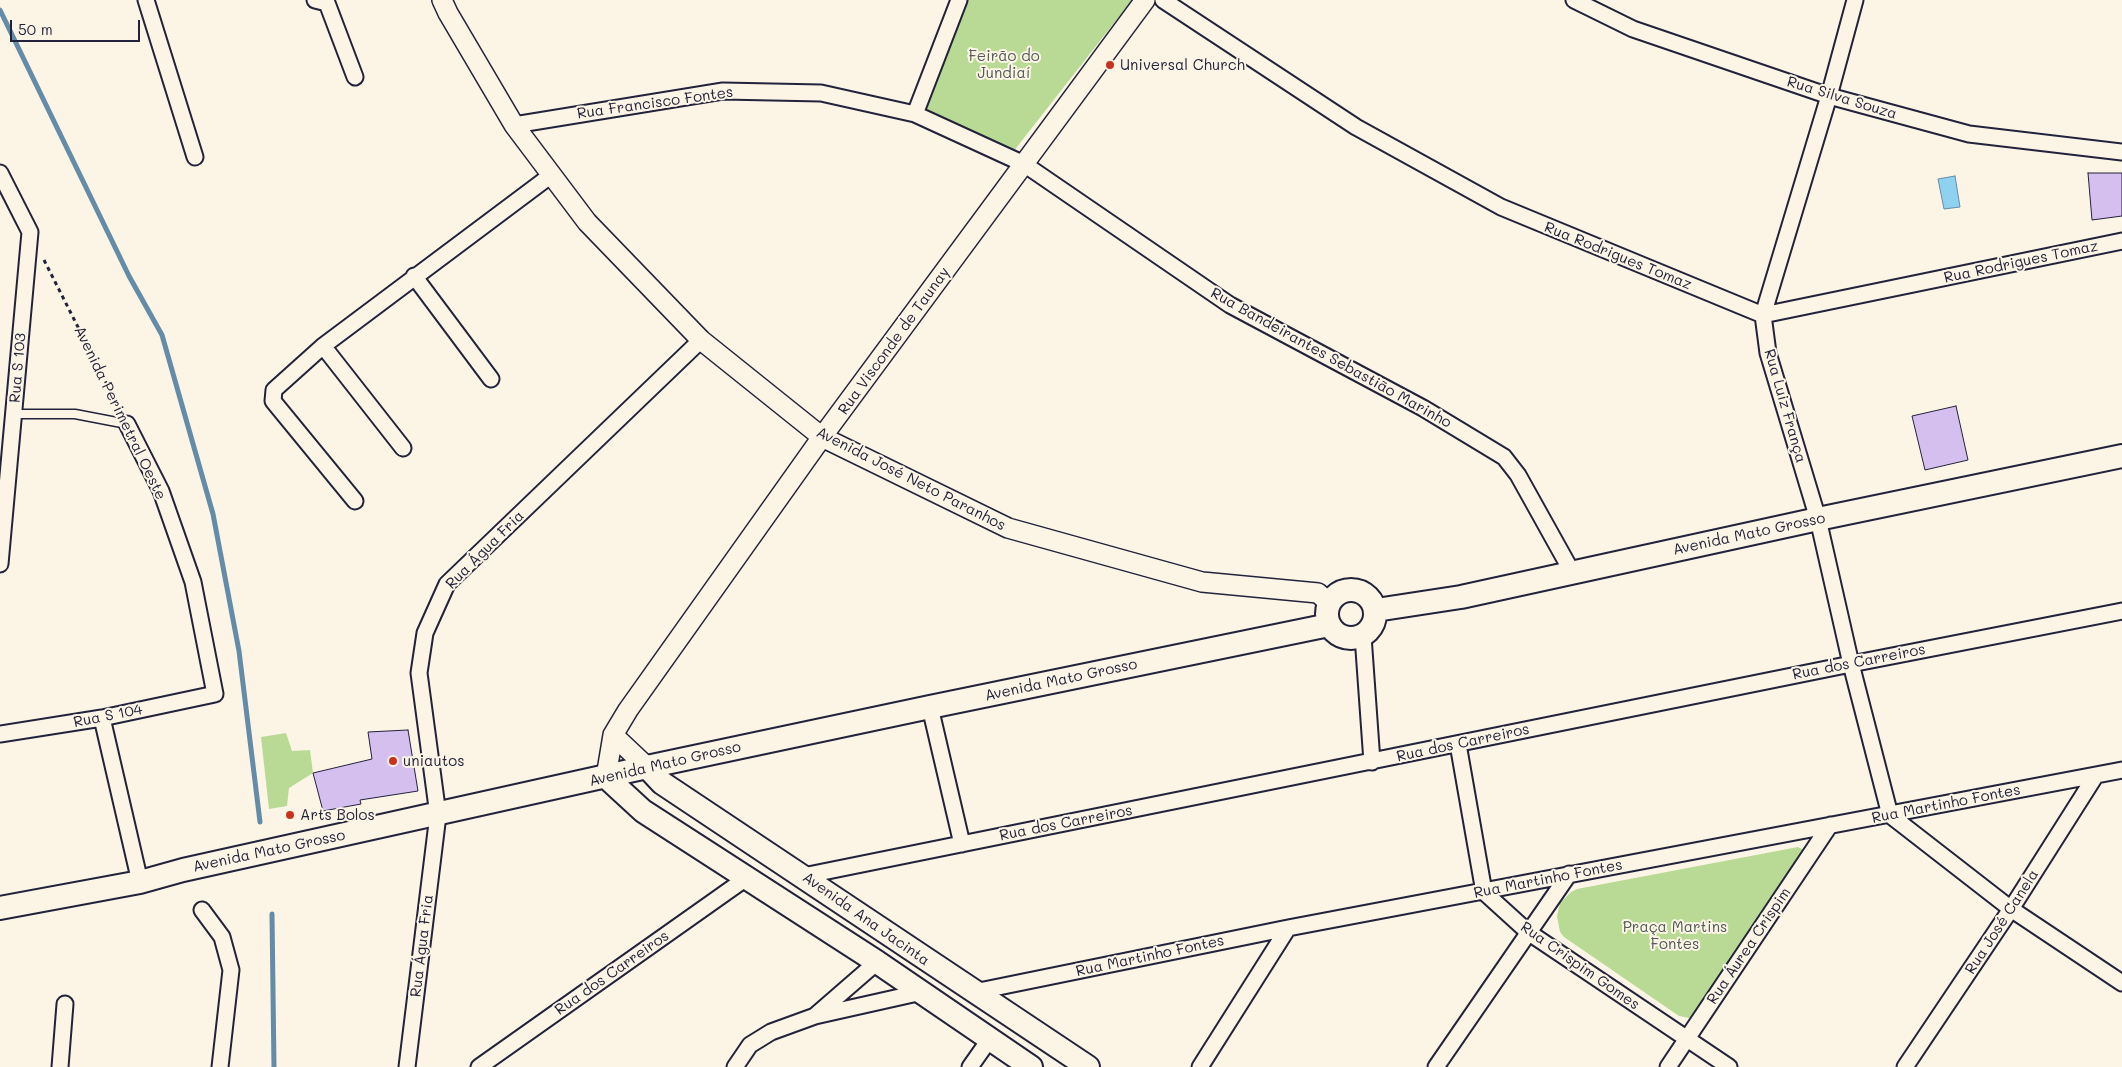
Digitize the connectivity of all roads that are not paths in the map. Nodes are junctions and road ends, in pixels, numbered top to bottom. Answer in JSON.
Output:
{"nodes":[{"id":1,"x":146,"y":0,"type":"edge"},
{"id":2,"x":315,"y":0,"type":"edge"},
{"id":3,"x":442,"y":0,"type":"edge"},
{"id":4,"x":959,"y":0,"type":"edge"},
{"id":5,"x":1145,"y":0,"type":"edge"},
{"id":6,"x":1164,"y":0,"type":"edge"},
{"id":7,"x":1574,"y":0,"type":"edge"},
{"id":8,"x":1855,"y":0,"type":"edge"},
{"id":9,"x":356,"y":77,"type":"dead end"},
{"id":10,"x":1829,"y":96,"type":"junction"},
{"id":11,"x":915,"y":114,"type":"junction"},
{"id":12,"x":514,"y":125,"type":"junction"},
{"id":13,"x":2122,"y":152,"type":"edge"},
{"id":14,"x":195,"y":157,"type":"dead end"},
{"id":15,"x":1024,"y":164,"type":"junction"},
{"id":16,"x":0,"y":173,"type":"edge"},
{"id":17,"x":550,"y":176,"type":"junction"},
{"id":18,"x":2122,"y":241,"type":"edge"},
{"id":19,"x":414,"y":276,"type":"junction"},
{"id":20,"x":1763,"y":315,"type":"junction"},
{"id":21,"x":701,"y":340,"type":"junction"},
{"id":22,"x":323,"y":346,"type":"junction"},
{"id":23,"x":491,"y":379,"type":"dead end"},
{"id":24,"x":7,"y":413,"type":"edge"},
{"id":25,"x":127,"y":424,"type":"joint"},
{"id":26,"x":822,"y":437,"type":"junction"},
{"id":27,"x":403,"y":448,"type":"dead end"},
{"id":28,"x":2122,"y":456,"type":"edge"},
{"id":29,"x":355,"y":501,"type":"dead end"},
{"id":30,"x":1818,"y":519,"type":"junction"},
{"id":31,"x":0,"y":564,"type":"edge"},
{"id":32,"x":1572,"y":572,"type":"junction"},
{"id":33,"x":1329,"y":603,"type":"junction"},
{"id":34,"x":1376,"y":610,"type":"junction"},
{"id":35,"x":2122,"y":611,"type":"edge"},
{"id":36,"x":1329,"y":625,"type":"junction"},
{"id":37,"x":1363,"y":636,"type":"junction"},
{"id":38,"x":1850,"y":664,"type":"junction"},
{"id":39,"x":215,"y":694,"type":"joint"},
{"id":40,"x":930,"y":706,"type":"junction"},
{"id":41,"x":102,"y":718,"type":"junction"},
{"id":42,"x":0,"y":734,"type":"edge"},
{"id":43,"x":613,"y":735,"type":"junction"},
{"id":44,"x":1458,"y":744,"type":"junction"},
{"id":45,"x":1372,"y":762,"type":"junction"},
{"id":46,"x":648,"y":767,"type":"junction"},
{"id":47,"x":2122,"y":770,"type":"edge"},
{"id":48,"x":2096,"y":775,"type":"junction"},
{"id":49,"x":606,"y":777,"type":"junction"},
{"id":50,"x":438,"y":815,"type":"junction"},
{"id":51,"x":1890,"y":815,"type":"junction"},
{"id":52,"x":1830,"y":825,"type":"junction"},
{"id":53,"x":734,"y":829,"type":"junction"},
{"id":54,"x":962,"y":844,"type":"junction"},
{"id":55,"x":713,"y":857,"type":"junction"},
{"id":56,"x":1569,"y":874,"type":"junction"},
{"id":57,"x":803,"y":876,"type":"junction"},
{"id":58,"x":746,"y":879,"type":"junction"},
{"id":59,"x":140,"y":882,"type":"junction"},
{"id":60,"x":1484,"y":892,"type":"junction"},
{"id":61,"x":0,"y":908,"type":"edge"},
{"id":62,"x":2011,"y":909,"type":"junction"},
{"id":63,"x":202,"y":910,"type":"dead end"},
{"id":64,"x":1288,"y":928,"type":"junction"},
{"id":65,"x":1528,"y":932,"type":"junction"},
{"id":66,"x":877,"y":962,"type":"junction"},
{"id":67,"x":2122,"y":983,"type":"edge"},
{"id":68,"x":922,"y":992,"type":"junction"},
{"id":69,"x":974,"y":992,"type":"junction"},
{"id":70,"x":65,"y":1004,"type":"dead end"},
{"id":71,"x":815,"y":1016,"type":"junction"},
{"id":72,"x":1686,"y":1039,"type":"junction"},
{"id":73,"x":990,"y":1040,"type":"junction"},
{"id":74,"x":1077,"y":1064,"type":"edge"},
{"id":75,"x":60,"y":1067,"type":"edge"},
{"id":76,"x":220,"y":1067,"type":"edge"},
{"id":77,"x":407,"y":1067,"type":"edge"},
{"id":78,"x":479,"y":1067,"type":"edge"},
{"id":79,"x":735,"y":1067,"type":"edge"},
{"id":80,"x":970,"y":1067,"type":"edge"},
{"id":81,"x":1031,"y":1067,"type":"edge"},
{"id":82,"x":1200,"y":1067,"type":"edge"},
{"id":83,"x":1436,"y":1067,"type":"edge"},
{"id":84,"x":1668,"y":1067,"type":"edge"},
{"id":85,"x":1729,"y":1067,"type":"edge"},
{"id":86,"x":1905,"y":1067,"type":"edge"}],
"edges":[{"from":1,"to":14,"type":"street"},
{"from":2,"to":9,"type":"street"},
{"from":3,"to":12,"type":"street","name":"Avenida José Neto Paranhos"},
{"from":4,"to":11,"type":"street"},
{"from":5,"to":15,"type":"street","name":"Rua Visconde de Taunay"},
{"from":6,"to":20,"type":"street","name":"Rua Rodrigues Tomaz"},
{"from":7,"to":10,"type":"street","name":"Rua Silva Souza"},
{"from":8,"to":10,"type":"street","name":"Rua Luiz França"},
{"from":10,"to":13,"type":"street","name":"Rua Silva Souza"},
{"from":10,"to":20,"type":"street","name":"Rua Luiz França"},
{"from":11,"to":12,"type":"street","name":"Rua Francisco Fontes"},
{"from":11,"to":15,"type":"street","name":"Rua Francisco Fontes"},
{"from":12,"to":17,"type":"street","name":"Avenida José Neto Paranhos"},
{"from":15,"to":26,"type":"street","name":"Rua Visconde de Taunay"},
{"from":15,"to":32,"type":"street","name":"Rua Bandeirantes Sebastião Marinho"},
{"from":16,"to":24,"type":"street","name":"Rua S 103"},
{"from":17,"to":19,"type":"street"},
{"from":17,"to":21,"type":"street","name":"Avenida José Neto Paranhos"},
{"from":18,"to":20,"type":"street","name":"Rua Rodrigues Tomaz"},
{"from":19,"to":22,"type":"street"},
{"from":19,"to":23,"type":"street"},
{"from":20,"to":30,"type":"street","name":"Rua Luiz França"},
{"from":21,"to":26,"type":"street","name":"Avenida José Neto Paranhos"},
{"from":21,"to":50,"type":"street","name":"Rua Água Fria"},
{"from":22,"to":27,"type":"street"},
{"from":22,"to":29,"type":"street"},
{"from":24,"to":25,"type":"lane"},
{"from":24,"to":31,"type":"street","name":"Rua S 103"},
{"from":25,"to":39,"type":"street","name":"Avenida Perimetral Oeste"},
{"from":26,"to":33,"type":"street","name":"Avenida José Neto Paranhos"},
{"from":26,"to":43,"type":"street","name":"Rua Visconde de Taunay"},
{"from":28,"to":30,"type":"main road","name":"Avenida Mato Grosso"},
{"from":30,"to":32,"type":"main road","name":"Avenida Mato Grosso"},
{"from":30,"to":38,"type":"street","name":"Rua Luiz França"},
{"from":32,"to":34,"type":"main road","name":"Avenida Mato Grosso"},
{"from":33,"to":34,"type":"main road"},
{"from":33,"to":36,"type":"main road"},
{"from":34,"to":37,"type":"main road"},
{"from":35,"to":38,"type":"street","name":"Rua dos Carreiros"},
{"from":36,"to":37,"type":"main road"},
{"from":36,"to":40,"type":"main road","name":"Avenida Mato Grosso"},
{"from":37,"to":45,"type":"street"},
{"from":38,"to":44,"type":"street","name":"Rua dos Carreiros"},
{"from":38,"to":51,"type":"street","name":"Rua Luiz França"},
{"from":39,"to":41,"type":"street","name":"Rua S 104"},
{"from":40,"to":46,"type":"main road","name":"Avenida Mato Grosso"},
{"from":40,"to":54,"type":"street"},
{"from":41,"to":42,"type":"street","name":"Rua S 104"},
{"from":41,"to":59,"type":"street"},
{"from":43,"to":46,"type":"street"},
{"from":43,"to":49,"type":"street","name":"Rua Visconde de Taunay"},
{"from":44,"to":45,"type":"street","name":"Rua dos Carreiros"},
{"from":44,"to":60,"type":"street"},
{"from":45,"to":54,"type":"street","name":"Rua dos Carreiros"},
{"from":46,"to":49,"type":"main road","name":"Avenida Mato Grosso"},
{"from":46,"to":53,"type":"main road","name":"Avenida Ana Jacinta"},
{"from":47,"to":48,"type":"street","name":"Rua Martinho Fontes"},
{"from":48,"to":51,"type":"street","name":"Rua Martinho Fontes"},
{"from":48,"to":62,"type":"street","name":"Rua José Canela"},
{"from":49,"to":50,"type":"main road","name":"Avenida Mato Grosso"},
{"from":49,"to":55,"type":"main road","name":"Avenida Ana Jacinta"},
{"from":50,"to":59,"type":"main road","name":"Avenida Mato Grosso"},
{"from":50,"to":77,"type":"street","name":"Rua Água Fria"},
{"from":51,"to":52,"type":"street","name":"Rua Martinho Fontes"},
{"from":51,"to":62,"type":"street"},
{"from":52,"to":56,"type":"street","name":"Rua Martinho Fontes"},
{"from":52,"to":72,"type":"street","name":"Rua Áurea Crispim"},
{"from":53,"to":55,"type":"main road"},
{"from":53,"to":57,"type":"main road","name":"Avenida Ana Jacinta"},
{"from":54,"to":57,"type":"street","name":"Rua dos Carreiros"},
{"from":55,"to":58,"type":"main road","name":"Avenida Ana Jacinta"},
{"from":56,"to":60,"type":"street","name":"Rua Martinho Fontes"},
{"from":56,"to":65,"type":"street"},
{"from":57,"to":69,"type":"main road","name":"Avenida Ana Jacinta"},
{"from":58,"to":66,"type":"main road","name":"Avenida Ana Jacinta"},
{"from":58,"to":78,"type":"street","name":"Rua dos Carreiros"},
{"from":59,"to":61,"type":"main road","name":"Avenida Mato Grosso"},
{"from":60,"to":64,"type":"street","name":"Rua Martinho Fontes"},
{"from":60,"to":65,"type":"street","name":"Rua Crispim Gomes"},
{"from":62,"to":67,"type":"street"},
{"from":62,"to":86,"type":"street","name":"Rua José Canela"},
{"from":63,"to":76,"type":"street"},
{"from":64,"to":69,"type":"street","name":"Rua Martinho Fontes"},
{"from":64,"to":82,"type":"street"},
{"from":65,"to":72,"type":"street","name":"Rua Crispim Gomes"},
{"from":65,"to":83,"type":"street"},
{"from":66,"to":68,"type":"main road","name":"Avenida Ana Jacinta"},
{"from":66,"to":71,"type":"street"},
{"from":68,"to":71,"type":"street"},
{"from":68,"to":73,"type":"main road","name":"Avenida Ana Jacinta"},
{"from":69,"to":74,"type":"main road","name":"Avenida Ana Jacinta"},
{"from":70,"to":75,"type":"street"},
{"from":71,"to":79,"type":"street"},
{"from":72,"to":84,"type":"street","name":"Rua Áurea Crispim"},
{"from":72,"to":85,"type":"street","name":"Rua Crispim Gomes"},
{"from":73,"to":80,"type":"street"},
{"from":73,"to":81,"type":"main road","name":"Avenida Ana Jacinta"}]}
